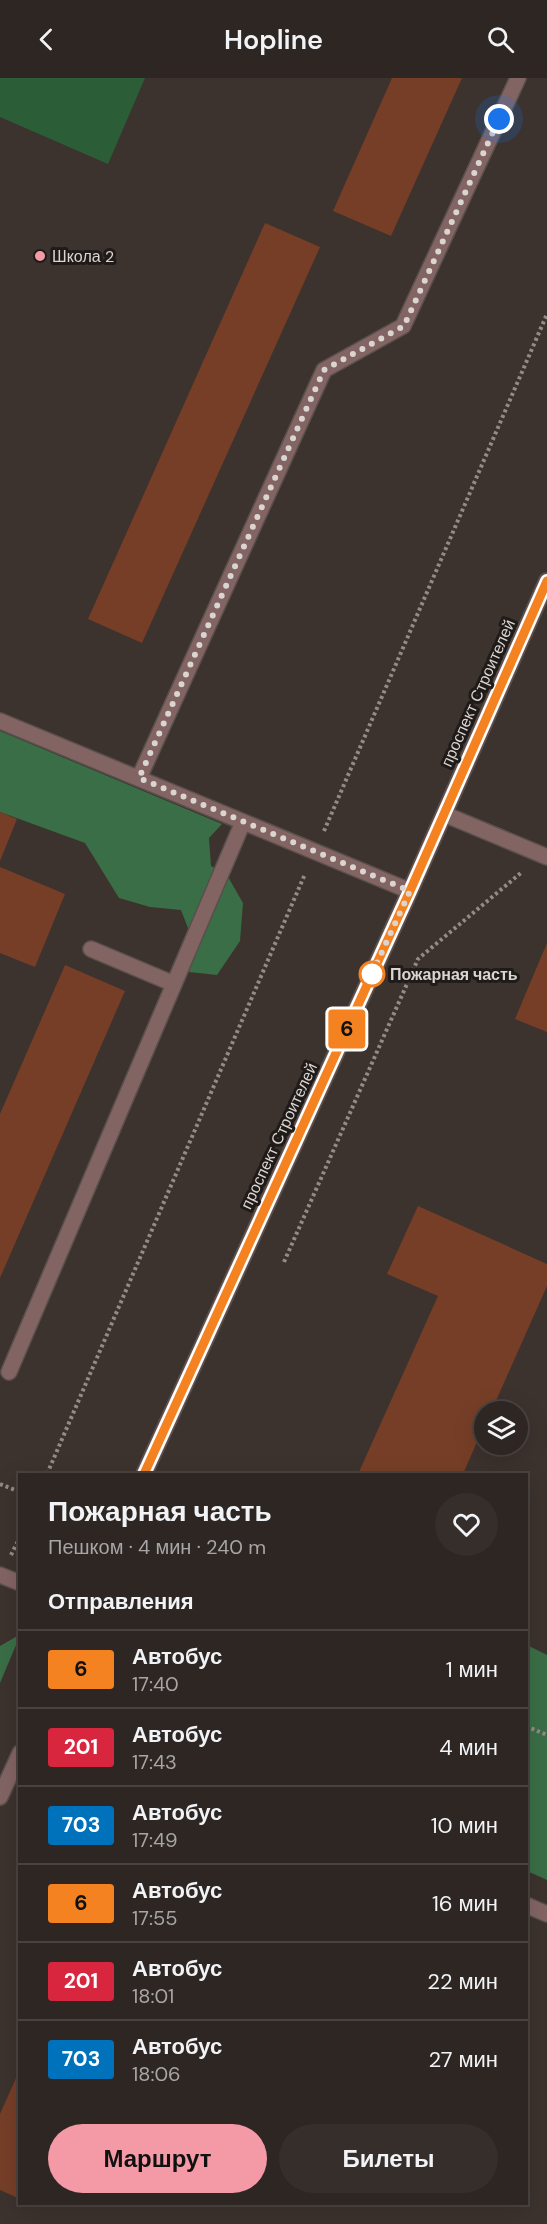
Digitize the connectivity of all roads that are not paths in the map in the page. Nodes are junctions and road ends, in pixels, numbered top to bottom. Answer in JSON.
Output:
{"nodes":[{"id":1,"x":518,"y":78,"type":"edge"},
{"id":2,"x":547,"y":581,"type":"edge"},
{"id":3,"x":0,"y":720,"type":"edge"},
{"id":4,"x":139,"y":778,"type":"junction"},
{"id":5,"x":444,"y":814,"type":"junction"},
{"id":6,"x":243,"y":822,"type":"junction"},
{"id":7,"x":545,"y":856,"type":"edge"},
{"id":8,"x":410,"y":891,"type":"junction"},
{"id":9,"x":91,"y":949,"type":"dead end"},
{"id":10,"x":174,"y":984,"type":"junction"},
{"id":11,"x":9,"y":1372,"type":"dead end"},
{"id":12,"x":144,"y":1473,"type":"edge"},
{"id":13,"x":0,"y":1575,"type":"edge"},
{"id":14,"x":18,"y":1582,"type":"edge"},
{"id":15,"x":18,"y":1757,"type":"edge"},
{"id":16,"x":0,"y":1797,"type":"edge"},
{"id":17,"x":528,"y":1906,"type":"edge"},
{"id":18,"x":547,"y":1914,"type":"edge"}],
"edges":[{"from":1,"to":4,"type":"street"},
{"from":2,"to":5,"type":"street","name":"проспект Строителей"},
{"from":3,"to":4,"type":"street"},
{"from":4,"to":6,"type":"street"},
{"from":5,"to":7,"type":"street"},
{"from":5,"to":8,"type":"street","name":"проспект Строителей"},
{"from":6,"to":8,"type":"street"},
{"from":6,"to":10,"type":"street"},
{"from":8,"to":12,"type":"street","name":"проспект Строителей"},
{"from":9,"to":10,"type":"street"},
{"from":10,"to":11,"type":"street"},
{"from":13,"to":14,"type":"street"},
{"from":15,"to":16,"type":"street"},
{"from":17,"to":18,"type":"street"}]}
